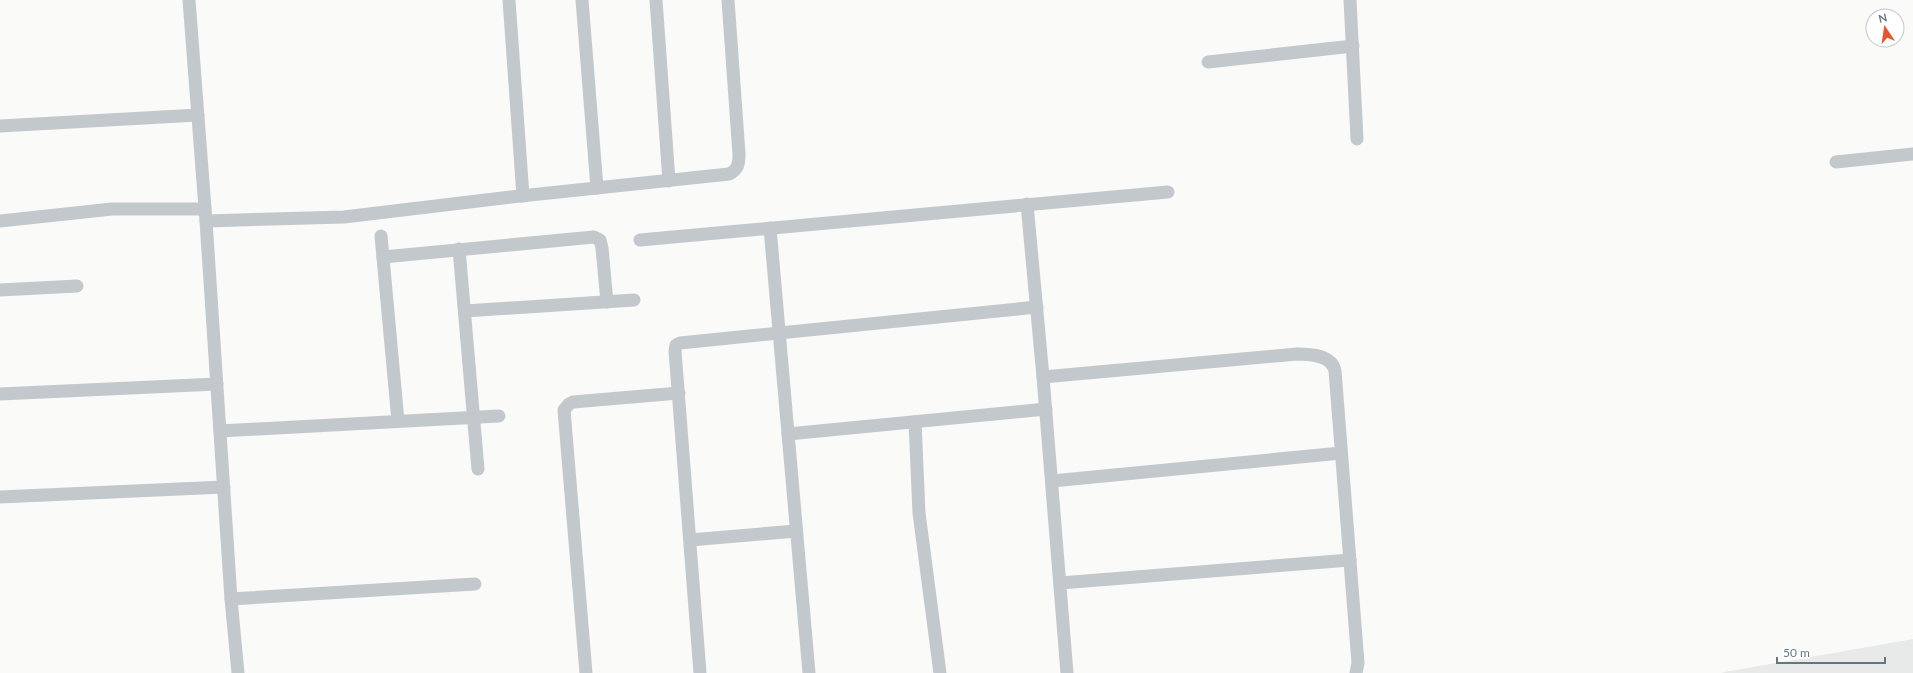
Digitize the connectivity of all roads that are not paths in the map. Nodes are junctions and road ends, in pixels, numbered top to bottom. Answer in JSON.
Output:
{"nodes":[{"id":1,"x":189,"y":0,"type":"edge"},
{"id":2,"x":509,"y":0,"type":"edge"},
{"id":3,"x":582,"y":0,"type":"edge"},
{"id":4,"x":656,"y":0,"type":"edge"},
{"id":5,"x":728,"y":0,"type":"edge"},
{"id":6,"x":1350,"y":0,"type":"edge"},
{"id":7,"x":1353,"y":46,"type":"junction"},
{"id":8,"x":1208,"y":62,"type":"dead end"},
{"id":9,"x":198,"y":115,"type":"junction"},
{"id":10,"x":0,"y":126,"type":"edge"},
{"id":11,"x":1357,"y":139,"type":"dead end"},
{"id":12,"x":1913,"y":154,"type":"edge"},
{"id":13,"x":1836,"y":162,"type":"dead end"},
{"id":14,"x":670,"y":181,"type":"junction"},
{"id":15,"x":597,"y":188,"type":"junction"},
{"id":16,"x":1168,"y":192,"type":"dead end"},
{"id":17,"x":523,"y":196,"type":"junction"},
{"id":18,"x":1027,"y":204,"type":"junction"},
{"id":19,"x":206,"y":215,"type":"junction"},
{"id":20,"x":0,"y":221,"type":"edge"},
{"id":21,"x":770,"y":228,"type":"junction"},
{"id":22,"x":381,"y":236,"type":"dead end"},
{"id":23,"x":640,"y":240,"type":"dead end"},
{"id":24,"x":459,"y":249,"type":"junction"},
{"id":25,"x":384,"y":257,"type":"junction"},
{"id":26,"x":77,"y":286,"type":"dead end"},
{"id":27,"x":0,"y":290,"type":"edge"},
{"id":28,"x":634,"y":300,"type":"dead end"},
{"id":29,"x":607,"y":302,"type":"junction"},
{"id":30,"x":1037,"y":307,"type":"junction"},
{"id":31,"x":465,"y":311,"type":"junction"},
{"id":32,"x":779,"y":333,"type":"junction"},
{"id":33,"x":1043,"y":377,"type":"junction"},
{"id":34,"x":217,"y":384,"type":"junction"},
{"id":35,"x":679,"y":393,"type":"junction"},
{"id":36,"x":0,"y":394,"type":"edge"},
{"id":37,"x":1046,"y":409,"type":"junction"},
{"id":38,"x":499,"y":416,"type":"dead end"},
{"id":39,"x":474,"y":417,"type":"junction"},
{"id":40,"x":398,"y":421,"type":"junction"},
{"id":41,"x":915,"y":422,"type":"junction"},
{"id":42,"x":220,"y":432,"type":"junction"},
{"id":43,"x":788,"y":434,"type":"junction"},
{"id":44,"x":1341,"y":454,"type":"junction"},
{"id":45,"x":478,"y":469,"type":"dead end"},
{"id":46,"x":1052,"y":481,"type":"junction"},
{"id":47,"x":224,"y":486,"type":"junction"},
{"id":48,"x":0,"y":497,"type":"edge"},
{"id":49,"x":796,"y":531,"type":"junction"},
{"id":50,"x":690,"y":540,"type":"junction"},
{"id":51,"x":1350,"y":560,"type":"junction"},
{"id":52,"x":1060,"y":583,"type":"junction"},
{"id":53,"x":475,"y":584,"type":"dead end"},
{"id":54,"x":231,"y":600,"type":"junction"},
{"id":55,"x":238,"y":673,"type":"edge"},
{"id":56,"x":586,"y":673,"type":"edge"},
{"id":57,"x":700,"y":673,"type":"edge"},
{"id":58,"x":809,"y":673,"type":"edge"},
{"id":59,"x":940,"y":673,"type":"edge"},
{"id":60,"x":1067,"y":673,"type":"edge"},
{"id":61,"x":1356,"y":673,"type":"edge"}],
"edges":[{"from":1,"to":9,"type":"street"},
{"from":2,"to":17,"type":"street"},
{"from":3,"to":15,"type":"street"},
{"from":4,"to":14,"type":"street"},
{"from":5,"to":14,"type":"street"},
{"from":6,"to":7,"type":"street"},
{"from":7,"to":8,"type":"street"},
{"from":7,"to":11,"type":"street"},
{"from":9,"to":10,"type":"street"},
{"from":9,"to":19,"type":"street"},
{"from":12,"to":13,"type":"street"},
{"from":14,"to":15,"type":"street"},
{"from":15,"to":17,"type":"street"},
{"from":16,"to":18,"type":"street"},
{"from":17,"to":19,"type":"street"},
{"from":18,"to":21,"type":"street"},
{"from":18,"to":30,"type":"street"},
{"from":19,"to":20,"type":"street"},
{"from":19,"to":34,"type":"street"},
{"from":21,"to":23,"type":"street"},
{"from":21,"to":32,"type":"street"},
{"from":22,"to":25,"type":"street"},
{"from":24,"to":25,"type":"street"},
{"from":24,"to":29,"type":"street"},
{"from":24,"to":31,"type":"street"},
{"from":25,"to":40,"type":"street"},
{"from":26,"to":27,"type":"street"},
{"from":28,"to":29,"type":"street"},
{"from":29,"to":31,"type":"street"},
{"from":30,"to":32,"type":"street"},
{"from":30,"to":33,"type":"street"},
{"from":31,"to":39,"type":"street"},
{"from":32,"to":35,"type":"street"},
{"from":32,"to":43,"type":"street"},
{"from":33,"to":37,"type":"street"},
{"from":33,"to":44,"type":"street"},
{"from":34,"to":36,"type":"street"},
{"from":34,"to":42,"type":"street"},
{"from":35,"to":50,"type":"street"},
{"from":35,"to":56,"type":"street"},
{"from":37,"to":41,"type":"street"},
{"from":37,"to":46,"type":"street"},
{"from":38,"to":39,"type":"street"},
{"from":39,"to":40,"type":"street"},
{"from":39,"to":45,"type":"street"},
{"from":40,"to":42,"type":"street"},
{"from":41,"to":43,"type":"street"},
{"from":41,"to":59,"type":"street"},
{"from":42,"to":47,"type":"street"},
{"from":43,"to":49,"type":"street"},
{"from":44,"to":46,"type":"street"},
{"from":44,"to":51,"type":"street"},
{"from":46,"to":52,"type":"street"},
{"from":47,"to":48,"type":"street"},
{"from":47,"to":54,"type":"street"},
{"from":49,"to":50,"type":"street"},
{"from":49,"to":58,"type":"street"},
{"from":50,"to":57,"type":"street"},
{"from":51,"to":52,"type":"street"},
{"from":51,"to":61,"type":"street"},
{"from":52,"to":60,"type":"street"},
{"from":53,"to":54,"type":"street"},
{"from":54,"to":55,"type":"street"}]}
